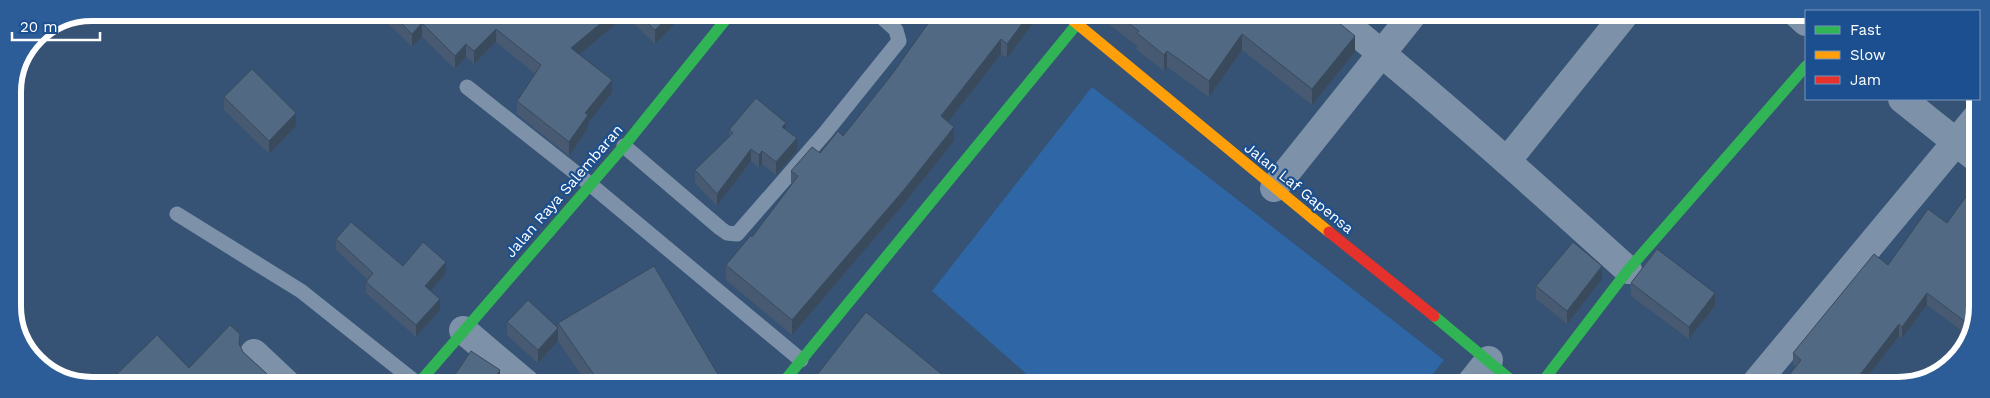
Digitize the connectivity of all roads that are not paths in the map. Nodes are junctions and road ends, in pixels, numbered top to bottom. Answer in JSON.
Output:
{"nodes":[{"id":1,"x":725,"y":21,"type":"edge"},
{"id":2,"x":886,"y":21,"type":"edge"},
{"id":3,"x":1073,"y":21,"type":"edge"},
{"id":4,"x":1342,"y":21,"type":"edge"},
{"id":5,"x":1408,"y":21,"type":"edge"},
{"id":6,"x":1620,"y":21,"type":"edge"},
{"id":7,"x":1077,"y":24,"type":"junction"},
{"id":8,"x":1382,"y":53,"type":"junction"},
{"id":9,"x":1805,"y":67,"type":"edge"},
{"id":10,"x":467,"y":87,"type":"dead end"},
{"id":11,"x":1903,"y":100,"type":"edge"},
{"id":12,"x":624,"y":146,"type":"junction"},
{"id":13,"x":1966,"y":150,"type":"edge"},
{"id":14,"x":1507,"y":161,"type":"junction"},
{"id":15,"x":591,"y":185,"type":"junction"},
{"id":16,"x":1274,"y":188,"type":"junction"},
{"id":17,"x":177,"y":214,"type":"dead end"},
{"id":18,"x":1628,"y":270,"type":"junction"},
{"id":19,"x":462,"y":330,"type":"junction"},
{"id":20,"x":254,"y":353,"type":"dead end"},
{"id":21,"x":801,"y":360,"type":"junction"},
{"id":22,"x":1490,"y":360,"type":"junction"},
{"id":23,"x":280,"y":377,"type":"edge"},
{"id":24,"x":409,"y":377,"type":"edge"},
{"id":25,"x":424,"y":377,"type":"edge"},
{"id":26,"x":518,"y":377,"type":"edge"},
{"id":27,"x":787,"y":377,"type":"edge"},
{"id":28,"x":1476,"y":377,"type":"edge"},
{"id":29,"x":1508,"y":377,"type":"edge"},
{"id":30,"x":1546,"y":377,"type":"edge"},
{"id":31,"x":1761,"y":377,"type":"edge"}],
"edges":[{"from":1,"to":12,"type":"street","name":"Jalan Raya Salembaran"},
{"from":2,"to":12,"type":"lane"},
{"from":3,"to":7,"type":"street","name":"Jalan Laf Gapensa"},
{"from":4,"to":8,"type":"street"},
{"from":5,"to":8,"type":"street"},
{"from":6,"to":14,"type":"street"},
{"from":7,"to":16,"type":"street","name":"Jalan Laf Gapensa"},
{"from":7,"to":21,"type":"street"},
{"from":8,"to":14,"type":"street"},
{"from":8,"to":16,"type":"street"},
{"from":9,"to":18,"type":"street"},
{"from":10,"to":15,"type":"lane"},
{"from":11,"to":13,"type":"street"},
{"from":12,"to":15,"type":"street","name":"Jalan Raya Salembaran"},
{"from":13,"to":31,"type":"street"},
{"from":14,"to":18,"type":"street"},
{"from":15,"to":19,"type":"street","name":"Jalan Raya Salembaran"},
{"from":15,"to":21,"type":"lane"},
{"from":16,"to":22,"type":"street","name":"Jalan Laf Gapensa"},
{"from":17,"to":24,"type":"lane"},
{"from":18,"to":30,"type":"street"},
{"from":19,"to":25,"type":"street","name":"Jalan Raya Salembaran"},
{"from":19,"to":26,"type":"street"},
{"from":20,"to":23,"type":"street"},
{"from":21,"to":27,"type":"street"},
{"from":22,"to":28,"type":"street"},
{"from":22,"to":29,"type":"street","name":"Jalan Laf Gapensa"}]}
